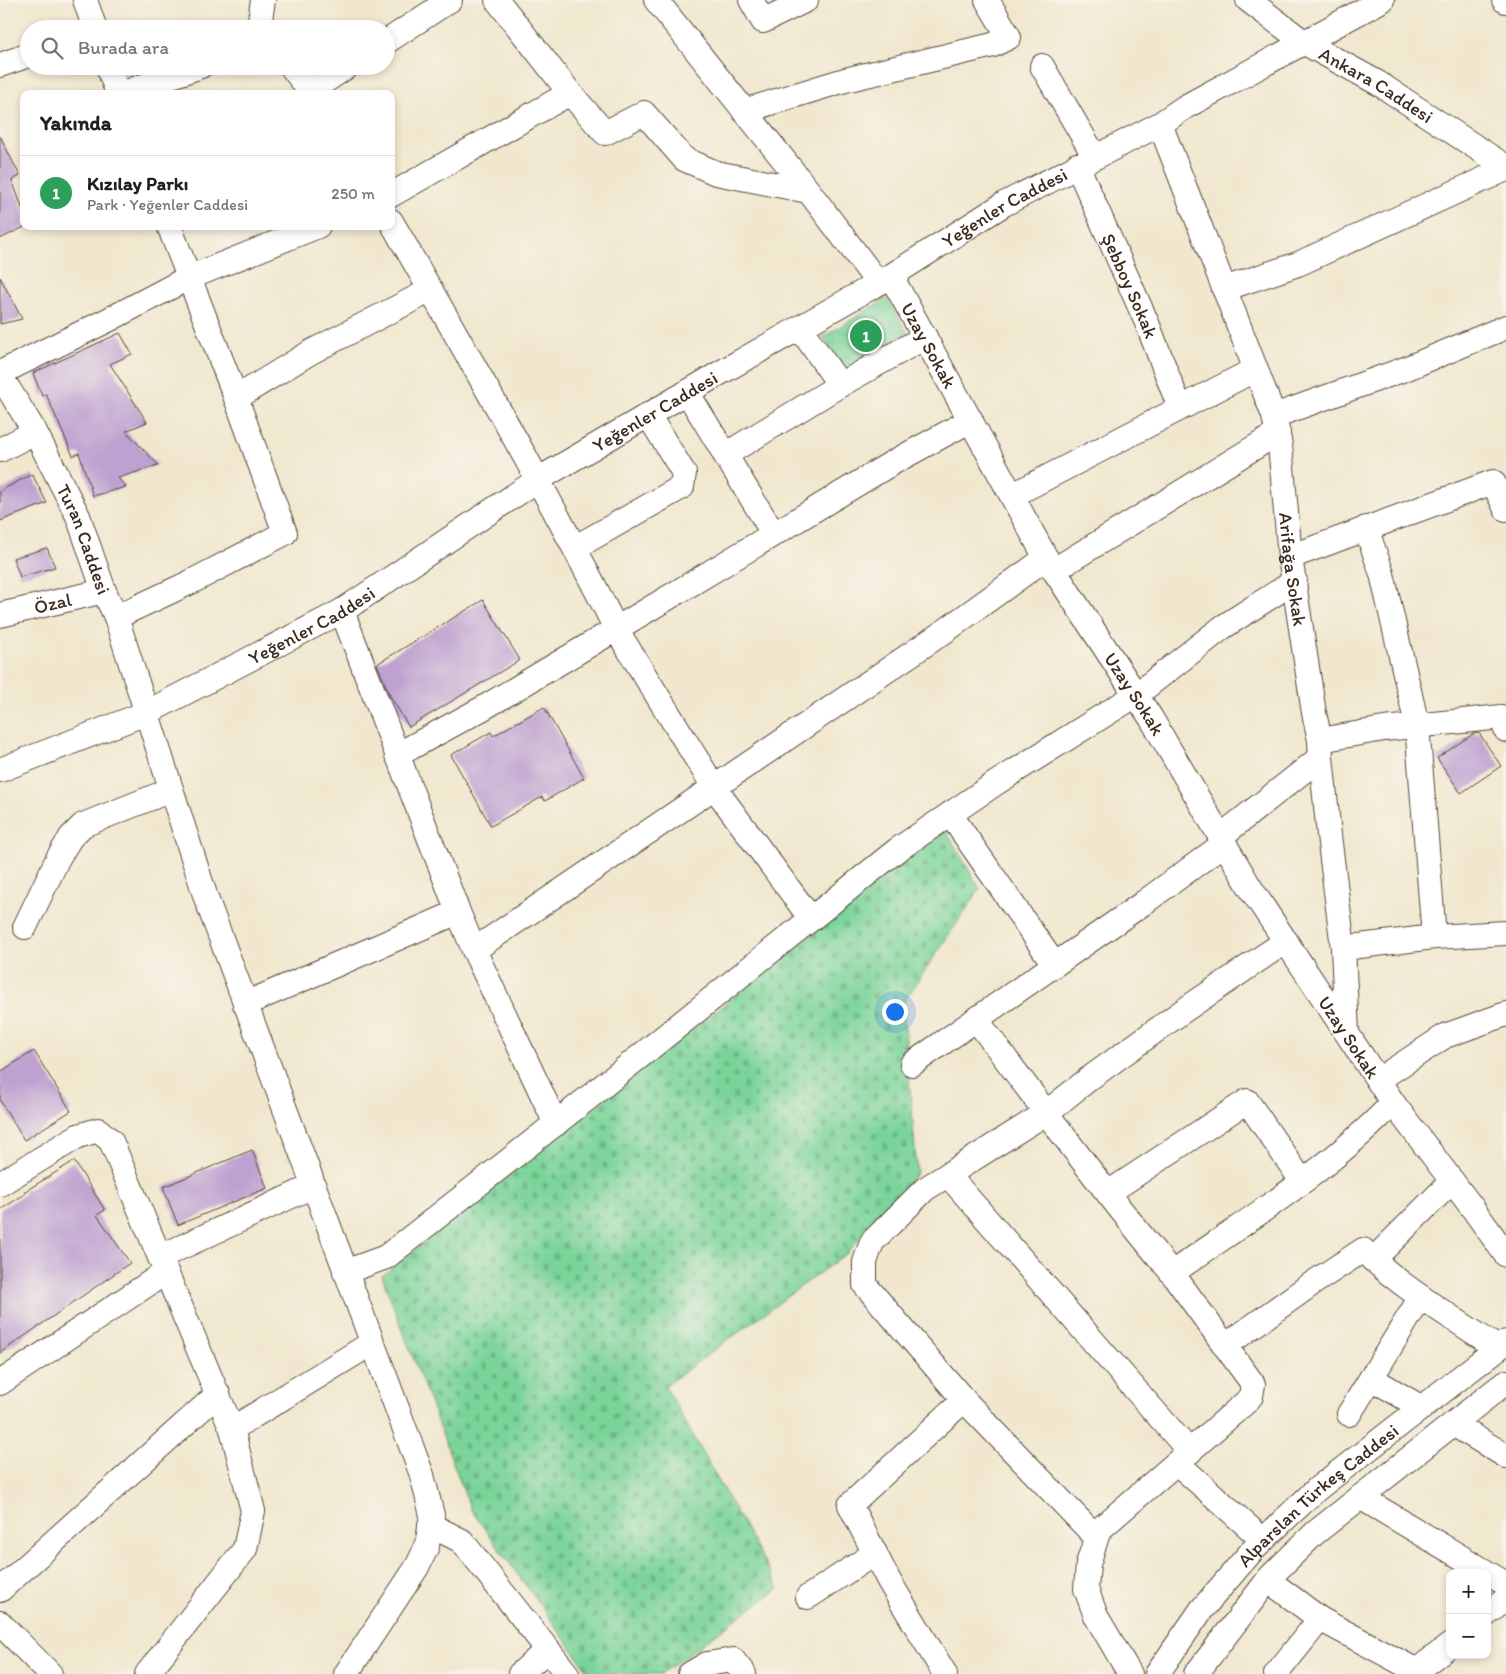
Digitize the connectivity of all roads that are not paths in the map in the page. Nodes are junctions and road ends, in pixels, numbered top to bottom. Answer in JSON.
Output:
{"nodes":[{"id":1,"x":85,"y":0,"type":"edge"},
{"id":2,"x":263,"y":0,"type":"edge"},
{"id":3,"x":450,"y":0,"type":"edge"},
{"id":4,"x":497,"y":0,"type":"edge"},
{"id":5,"x":656,"y":0,"type":"edge"},
{"id":6,"x":750,"y":0,"type":"edge"},
{"id":7,"x":806,"y":0,"type":"edge"},
{"id":8,"x":987,"y":0,"type":"edge"},
{"id":9,"x":1248,"y":0,"type":"edge"},
{"id":10,"x":1382,"y":0,"type":"edge"},
{"id":11,"x":92,"y":20,"type":"edge"},
{"id":12,"x":260,"y":20,"type":"edge"},
{"id":13,"x":395,"y":36,"type":"edge"},
{"id":14,"x":1305,"y":43,"type":"junction"},
{"id":15,"x":20,"y":58,"type":"edge"},
{"id":16,"x":0,"y":65,"type":"edge"},
{"id":17,"x":1042,"y":66,"type":"dead end"},
{"id":18,"x":112,"y":75,"type":"edge"},
{"id":19,"x":175,"y":75,"type":"edge"},
{"id":20,"x":298,"y":75,"type":"edge"},
{"id":21,"x":335,"y":75,"type":"edge"},
{"id":22,"x":117,"y":90,"type":"edge"},
{"id":23,"x":131,"y":90,"type":"edge"},
{"id":24,"x":309,"y":90,"type":"edge"},
{"id":25,"x":314,"y":90,"type":"edge"},
{"id":26,"x":570,"y":93,"type":"junction"},
{"id":27,"x":744,"y":111,"type":"junction"},
{"id":28,"x":1160,"y":124,"type":"junction"},
{"id":29,"x":1086,"y":161,"type":"junction"},
{"id":30,"x":1506,"y":168,"type":"edge"},
{"id":31,"x":808,"y":191,"type":"junction"},
{"id":32,"x":395,"y":193,"type":"edge"},
{"id":33,"x":395,"y":228,"type":"edge"},
{"id":34,"x":170,"y":230,"type":"edge"},
{"id":35,"x":308,"y":230,"type":"edge"},
{"id":36,"x":188,"y":278,"type":"junction"},
{"id":37,"x":884,"y":280,"type":"junction"},
{"id":38,"x":1224,"y":289,"type":"junction"},
{"id":39,"x":430,"y":290,"type":"junction"},
{"id":40,"x":800,"y":328,"type":"junction"},
{"id":41,"x":1504,"y":332,"type":"edge"},
{"id":42,"x":925,"y":337,"type":"junction"},
{"id":43,"x":1256,"y":369,"type":"junction"},
{"id":44,"x":0,"y":374,"type":"edge"},
{"id":45,"x":840,"y":385,"type":"junction"},
{"id":46,"x":687,"y":392,"type":"junction"},
{"id":47,"x":236,"y":398,"type":"junction"},
{"id":48,"x":1180,"y":408,"type":"junction"},
{"id":49,"x":648,"y":415,"type":"junction"},
{"id":50,"x":971,"y":420,"type":"junction"},
{"id":51,"x":1276,"y":425,"type":"junction"},
{"id":52,"x":35,"y":432,"type":"junction"},
{"id":53,"x":0,"y":450,"type":"edge"},
{"id":54,"x":724,"y":455,"type":"junction"},
{"id":55,"x":539,"y":479,"type":"junction"},
{"id":56,"x":1500,"y":480,"type":"edge"},
{"id":57,"x":1013,"y":495,"type":"junction"},
{"id":58,"x":1506,"y":509,"type":"edge"},
{"id":59,"x":1366,"y":528,"type":"junction"},
{"id":60,"x":773,"y":533,"type":"junction"},
{"id":61,"x":576,"y":547,"type":"junction"},
{"id":62,"x":1290,"y":557,"type":"junction"},
{"id":63,"x":1050,"y":564,"type":"junction"},
{"id":64,"x":1294,"y":580,"type":"junction"},
{"id":65,"x":104,"y":591,"type":"junction"},
{"id":66,"x":342,"y":611,"type":"junction"},
{"id":67,"x":0,"y":615,"type":"edge"},
{"id":68,"x":116,"y":617,"type":"junction"},
{"id":69,"x":616,"y":629,"type":"junction"},
{"id":70,"x":1136,"y":695,"type":"junction"},
{"id":71,"x":146,"y":713,"type":"junction"},
{"id":72,"x":1505,"y":721,"type":"edge"},
{"id":73,"x":1417,"y":725,"type":"junction"},
{"id":74,"x":1320,"y":749,"type":"junction"},
{"id":75,"x":397,"y":755,"type":"junction"},
{"id":76,"x":0,"y":770,"type":"edge"},
{"id":77,"x":714,"y":787,"type":"junction"},
{"id":78,"x":171,"y":790,"type":"junction"},
{"id":79,"x":950,"y":814,"type":"junction"},
{"id":80,"x":1222,"y":840,"type":"junction"},
{"id":81,"x":458,"y":912,"type":"junction"},
{"id":82,"x":811,"y":919,"type":"junction"},
{"id":83,"x":25,"y":927,"type":"dead end"},
{"id":84,"x":1506,"y":933,"type":"edge"},
{"id":85,"x":1434,"y":937,"type":"junction"},
{"id":86,"x":1286,"y":941,"type":"junction"},
{"id":87,"x":1343,"y":948,"type":"junction"},
{"id":88,"x":474,"y":950,"type":"junction"},
{"id":89,"x":1054,"y":964,"type":"junction"},
{"id":90,"x":245,"y":1004,"type":"junction"},
{"id":91,"x":1506,"y":1014,"type":"edge"},
{"id":92,"x":976,"y":1019,"type":"junction"},
{"id":93,"x":1347,"y":1032,"type":"junction"},
{"id":94,"x":912,"y":1064,"type":"dead end"},
{"id":95,"x":1378,"y":1080,"type":"junction"},
{"id":96,"x":1393,"y":1103,"type":"junction"},
{"id":97,"x":1046,"y":1113,"type":"junction"},
{"id":98,"x":556,"y":1124,"type":"junction"},
{"id":99,"x":948,"y":1175,"type":"junction"},
{"id":100,"x":1302,"y":1181,"type":"junction"},
{"id":101,"x":1452,"y":1181,"type":"junction"},
{"id":102,"x":0,"y":1184,"type":"edge"},
{"id":103,"x":313,"y":1186,"type":"junction"},
{"id":104,"x":1108,"y":1194,"type":"junction"},
{"id":105,"x":1506,"y":1255,"type":"edge"},
{"id":106,"x":1373,"y":1260,"type":"junction"},
{"id":107,"x":163,"y":1265,"type":"junction"},
{"id":108,"x":345,"y":1272,"type":"junction"},
{"id":109,"x":1172,"y":1273,"type":"junction"},
{"id":110,"x":1422,"y":1297,"type":"junction"},
{"id":111,"x":372,"y":1343,"type":"junction"},
{"id":112,"x":1502,"y":1345,"type":"edge"},
{"id":113,"x":1225,"y":1346,"type":"junction"},
{"id":114,"x":1371,"y":1378,"type":"junction"},
{"id":115,"x":1506,"y":1382,"type":"edge"},
{"id":116,"x":0,"y":1383,"type":"edge"},
{"id":117,"x":218,"y":1394,"type":"junction"},
{"id":118,"x":964,"y":1400,"type":"junction"},
{"id":119,"x":1422,"y":1408,"type":"junction"},
{"id":120,"x":1349,"y":1414,"type":"dead end"},
{"id":121,"x":1453,"y":1424,"type":"junction"},
{"id":122,"x":232,"y":1429,"type":"junction"},
{"id":123,"x":1506,"y":1456,"type":"edge"},
{"id":124,"x":1184,"y":1457,"type":"junction"},
{"id":125,"x":1360,"y":1497,"type":"junction"},
{"id":126,"x":430,"y":1525,"type":"junction"},
{"id":127,"x":1096,"y":1537,"type":"junction"},
{"id":128,"x":1263,"y":1540,"type":"junction"},
{"id":129,"x":875,"y":1553,"type":"junction"},
{"id":130,"x":1268,"y":1580,"type":"junction"},
{"id":131,"x":1506,"y":1584,"type":"edge"},
{"id":132,"x":0,"y":1590,"type":"edge"},
{"id":133,"x":808,"y":1597,"type":"dead end"},
{"id":134,"x":1506,"y":1599,"type":"edge"},
{"id":135,"x":1491,"y":1611,"type":"edge"},
{"id":136,"x":1320,"y":1619,"type":"junction"},
{"id":137,"x":0,"y":1623,"type":"edge"},
{"id":138,"x":1446,"y":1648,"type":"edge"},
{"id":139,"x":548,"y":1649,"type":"junction"},
{"id":140,"x":1415,"y":1672,"type":"edge"},
{"id":141,"x":50,"y":1674,"type":"edge"},
{"id":142,"x":147,"y":1674,"type":"edge"},
{"id":143,"x":346,"y":1674,"type":"edge"},
{"id":144,"x":520,"y":1674,"type":"edge"},
{"id":145,"x":567,"y":1674,"type":"edge"},
{"id":146,"x":690,"y":1674,"type":"edge"},
{"id":147,"x":744,"y":1674,"type":"edge"},
{"id":148,"x":945,"y":1674,"type":"edge"},
{"id":149,"x":1130,"y":1674,"type":"edge"},
{"id":150,"x":1156,"y":1674,"type":"edge"},
{"id":151,"x":1196,"y":1674,"type":"edge"},
{"id":152,"x":1276,"y":1674,"type":"edge"}],
"edges":[{"from":1,"to":11,"type":"street"},
{"from":2,"to":12,"type":"street"},
{"from":3,"to":13,"type":"street"},
{"from":4,"to":26,"type":"street"},
{"from":5,"to":27,"type":"street","name":"Uzay Sokak"},
{"from":6,"to":7,"type":"street"},
{"from":8,"to":27,"type":"street"},
{"from":9,"to":14,"type":"street","name":"Ankara Caddesi"},
{"from":10,"to":14,"type":"street","name":"Yeğenler Caddesi"},
{"from":14,"to":28,"type":"street","name":"Yeğenler Caddesi"},
{"from":14,"to":30,"type":"street","name":"Ankara Caddesi"},
{"from":15,"to":16,"type":"street"},
{"from":17,"to":29,"type":"street","name":"Şebboy Sokak"},
{"from":18,"to":22,"type":"street"},
{"from":19,"to":23,"type":"street"},
{"from":20,"to":24,"type":"street"},
{"from":21,"to":25,"type":"street"},
{"from":26,"to":31,"type":"street"},
{"from":26,"to":32,"type":"street"},
{"from":27,"to":31,"type":"street","name":"Uzay Sokak"},
{"from":28,"to":29,"type":"street","name":"Yeğenler Caddesi"},
{"from":28,"to":38,"type":"street","name":"Arifağa Sokak"},
{"from":29,"to":37,"type":"street","name":"Yeğenler Caddesi"},
{"from":29,"to":48,"type":"street","name":"Şebboy Sokak"},
{"from":30,"to":38,"type":"street"},
{"from":31,"to":37,"type":"street","name":"Uzay Sokak"},
{"from":33,"to":39,"type":"street"},
{"from":34,"to":36,"type":"street"},
{"from":35,"to":36,"type":"street"},
{"from":36,"to":44,"type":"street"},
{"from":36,"to":47,"type":"street"},
{"from":37,"to":40,"type":"street","name":"Yeğenler Caddesi"},
{"from":37,"to":42,"type":"street","name":"Uzay Sokak"},
{"from":38,"to":43,"type":"street","name":"Arifağa Sokak"},
{"from":39,"to":47,"type":"street"},
{"from":39,"to":55,"type":"street"},
{"from":40,"to":45,"type":"street"},
{"from":40,"to":46,"type":"street","name":"Yeğenler Caddesi"},
{"from":41,"to":51,"type":"street"},
{"from":42,"to":45,"type":"street"},
{"from":42,"to":50,"type":"street","name":"Uzay Sokak"},
{"from":43,"to":48,"type":"street"},
{"from":43,"to":51,"type":"street","name":"Arifağa Sokak"},
{"from":44,"to":52,"type":"street","name":"Turan Caddesi"},
{"from":45,"to":54,"type":"street"},
{"from":46,"to":49,"type":"street","name":"Yeğenler Caddesi"},
{"from":46,"to":54,"type":"street"},
{"from":47,"to":68,"type":"street"},
{"from":48,"to":57,"type":"street"},
{"from":49,"to":55,"type":"street","name":"Yeğenler Caddesi"},
{"from":49,"to":61,"type":"street"},
{"from":50,"to":57,"type":"street","name":"Uzay Sokak"},
{"from":50,"to":60,"type":"street"},
{"from":51,"to":62,"type":"street","name":"Arifağa Sokak"},
{"from":51,"to":63,"type":"street"},
{"from":52,"to":53,"type":"street"},
{"from":52,"to":65,"type":"street","name":"Turan Caddesi"},
{"from":54,"to":60,"type":"street"},
{"from":55,"to":61,"type":"street"},
{"from":55,"to":66,"type":"street","name":"Yeğenler Caddesi"},
{"from":56,"to":58,"type":"street"},
{"from":56,"to":59,"type":"street"},
{"from":57,"to":63,"type":"street","name":"Uzay Sokak"},
{"from":59,"to":62,"type":"street"},
{"from":59,"to":73,"type":"street"},
{"from":60,"to":69,"type":"street"},
{"from":61,"to":69,"type":"street"},
{"from":62,"to":64,"type":"street","name":"Arifağa Sokak"},
{"from":63,"to":70,"type":"street","name":"Uzay Sokak"},
{"from":63,"to":77,"type":"street"},
{"from":64,"to":70,"type":"street"},
{"from":64,"to":74,"type":"street","name":"Arifağa Sokak"},
{"from":65,"to":67,"type":"street","name":"Özal"},
{"from":65,"to":68,"type":"street","name":"Turan Caddesi"},
{"from":66,"to":71,"type":"street","name":"Yeğenler Caddesi"},
{"from":66,"to":75,"type":"street"},
{"from":68,"to":71,"type":"street","name":"Turan Caddesi"},
{"from":69,"to":75,"type":"street"},
{"from":69,"to":77,"type":"street"},
{"from":70,"to":79,"type":"street"},
{"from":70,"to":80,"type":"street","name":"Uzay Sokak"},
{"from":71,"to":76,"type":"street","name":"Yeğenler Caddesi"},
{"from":71,"to":78,"type":"street","name":"Turan Caddesi"},
{"from":72,"to":73,"type":"street"},
{"from":73,"to":74,"type":"street"},
{"from":73,"to":85,"type":"street"},
{"from":74,"to":80,"type":"street"},
{"from":74,"to":87,"type":"street","name":"Arifağa Sokak"},
{"from":75,"to":81,"type":"street"},
{"from":77,"to":82,"type":"street"},
{"from":77,"to":88,"type":"street"},
{"from":78,"to":83,"type":"street"},
{"from":78,"to":90,"type":"street","name":"Turan Caddesi"},
{"from":79,"to":82,"type":"street"},
{"from":79,"to":89,"type":"street"},
{"from":80,"to":86,"type":"street","name":"Uzay Sokak"},
{"from":80,"to":89,"type":"street"},
{"from":81,"to":88,"type":"street"},
{"from":81,"to":90,"type":"street"},
{"from":82,"to":98,"type":"street"},
{"from":84,"to":85,"type":"street"},
{"from":85,"to":87,"type":"street"},
{"from":86,"to":93,"type":"street","name":"Uzay Sokak"},
{"from":86,"to":97,"type":"street"},
{"from":87,"to":93,"type":"street","name":"Arifağa Sokak"},
{"from":88,"to":98,"type":"street"},
{"from":89,"to":92,"type":"street"},
{"from":90,"to":103,"type":"street","name":"Turan Caddesi"},
{"from":91,"to":95,"type":"street"},
{"from":92,"to":94,"type":"street"},
{"from":92,"to":97,"type":"street"},
{"from":93,"to":95,"type":"street","name":"Uzay Sokak"},
{"from":95,"to":96,"type":"street","name":"Uzay Sokak"},
{"from":96,"to":100,"type":"street"},
{"from":96,"to":101,"type":"street","name":"Uzay Sokak"},
{"from":97,"to":99,"type":"street"},
{"from":97,"to":104,"type":"street"},
{"from":98,"to":108,"type":"street"},
{"from":99,"to":118,"type":"street"},
{"from":99,"to":124,"type":"street"},
{"from":100,"to":104,"type":"street"},
{"from":100,"to":109,"type":"street"},
{"from":101,"to":105,"type":"street","name":"Uzay Sokak"},
{"from":101,"to":106,"type":"street"},
{"from":102,"to":107,"type":"street"},
{"from":103,"to":107,"type":"street"},
{"from":103,"to":108,"type":"street","name":"Turan Caddesi"},
{"from":104,"to":109,"type":"street"},
{"from":106,"to":110,"type":"street"},
{"from":106,"to":113,"type":"street"},
{"from":107,"to":116,"type":"street"},
{"from":107,"to":117,"type":"street"},
{"from":108,"to":111,"type":"street","name":"Turan Caddesi"},
{"from":109,"to":113,"type":"street"},
{"from":110,"to":112,"type":"street"},
{"from":110,"to":114,"type":"street"},
{"from":111,"to":122,"type":"street"},
{"from":111,"to":126,"type":"street","name":"Turan Caddesi"},
{"from":112,"to":119,"type":"street","name":"Alparslan Türkeş Caddesi"},
{"from":113,"to":124,"type":"street"},
{"from":114,"to":119,"type":"street"},
{"from":114,"to":120,"type":"street"},
{"from":115,"to":121,"type":"street","name":"Alparslan Türkeş Caddesi"},
{"from":117,"to":122,"type":"street"},
{"from":117,"to":132,"type":"street"},
{"from":118,"to":127,"type":"street"},
{"from":118,"to":129,"type":"street"},
{"from":119,"to":128,"type":"street","name":"Alparslan Türkeş Caddesi"},
{"from":121,"to":123,"type":"street"},
{"from":121,"to":125,"type":"street","name":"Alparslan Türkeş Caddesi"},
{"from":122,"to":142,"type":"street"},
{"from":124,"to":127,"type":"street"},
{"from":124,"to":128,"type":"street"},
{"from":125,"to":130,"type":"street","name":"Alparslan Türkeş Caddesi"},
{"from":125,"to":131,"type":"street"},
{"from":126,"to":139,"type":"street"},
{"from":126,"to":143,"type":"street","name":"Turan Caddesi"},
{"from":127,"to":149,"type":"street"},
{"from":128,"to":150,"type":"street","name":"Alparslan Türkeş Caddesi"},
{"from":129,"to":133,"type":"street"},
{"from":129,"to":148,"type":"street"},
{"from":130,"to":136,"type":"street"},
{"from":130,"to":151,"type":"street","name":"Alparslan Türkeş Caddesi"},
{"from":134,"to":135,"type":"street"},
{"from":136,"to":140,"type":"street"},
{"from":136,"to":152,"type":"street"},
{"from":137,"to":141,"type":"street"},
{"from":138,"to":140,"type":"street"},
{"from":139,"to":144,"type":"street"},
{"from":139,"to":145,"type":"street"},
{"from":146,"to":147,"type":"street"}]}
